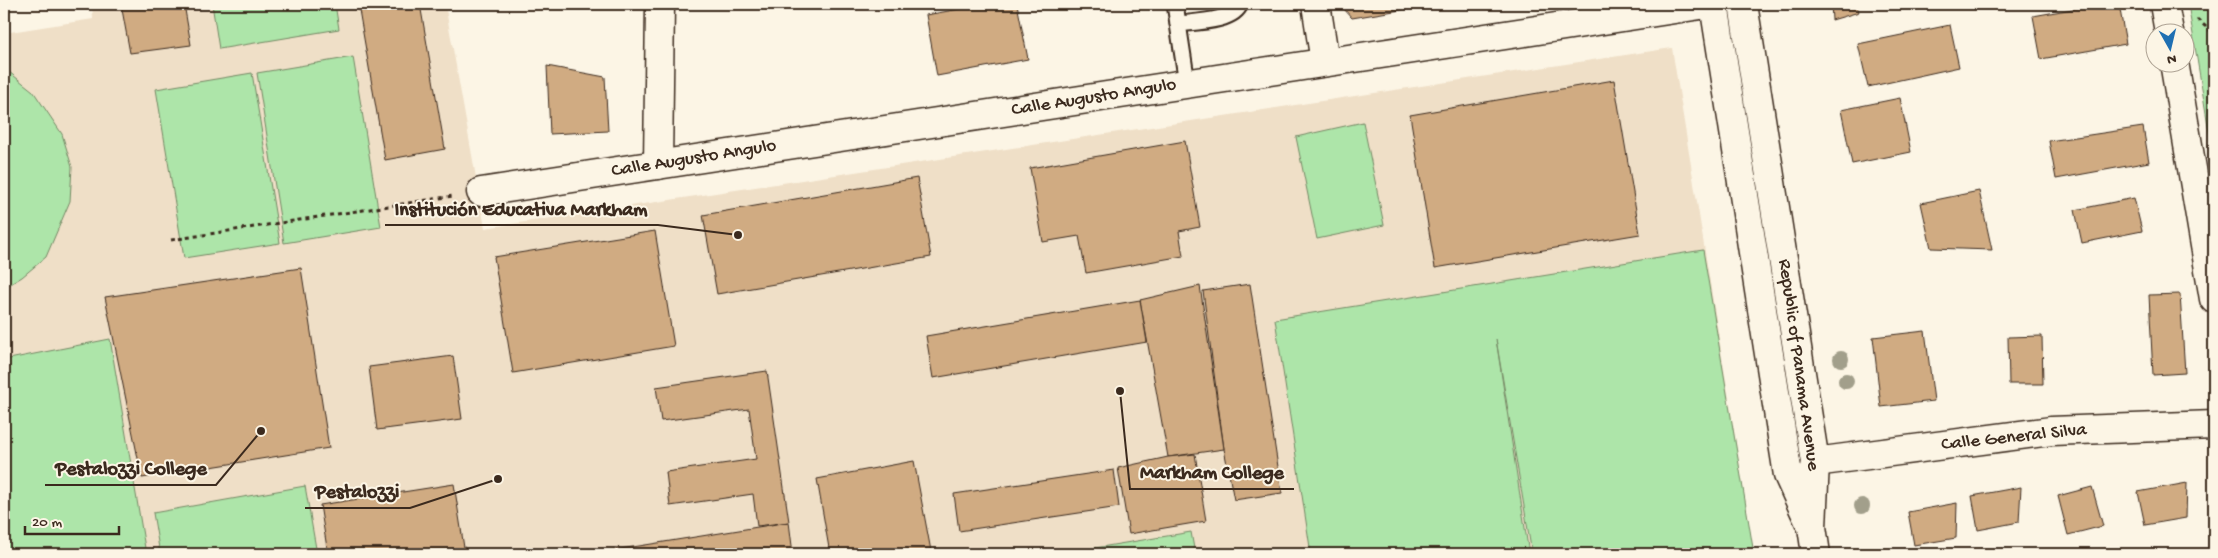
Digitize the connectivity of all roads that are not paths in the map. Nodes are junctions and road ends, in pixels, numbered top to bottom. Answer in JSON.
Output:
{"nodes":[{"id":1,"x":660,"y":4,"type":"edge"},
{"id":2,"x":1176,"y":4,"type":"edge"},
{"id":3,"x":1240,"y":4,"type":"edge"},
{"id":4,"x":1316,"y":4,"type":"edge"},
{"id":5,"x":1707,"y":4,"type":"edge"},
{"id":6,"x":1714,"y":4,"type":"edge"},
{"id":7,"x":1743,"y":4,"type":"edge"},
{"id":8,"x":2164,"y":4,"type":"edge"},
{"id":9,"x":1644,"y":8,"type":"edge"},
{"id":10,"x":2167,"y":22,"type":"edge"},
{"id":11,"x":1178,"y":24,"type":"junction"},
{"id":12,"x":1325,"y":62,"type":"junction"},
{"id":13,"x":2176,"y":72,"type":"edge"},
{"id":14,"x":1187,"y":84,"type":"junction"},
{"id":15,"x":658,"y":165,"type":"junction"},
{"id":16,"x":481,"y":192,"type":"road end"},
{"id":17,"x":2214,"y":299,"type":"edge"},
{"id":18,"x":2214,"y":425,"type":"edge"},
{"id":19,"x":1816,"y":462,"type":"junction"},
{"id":20,"x":1812,"y":526,"type":"junction"},
{"id":21,"x":1814,"y":554,"type":"edge"}],
"edges":[{"from":1,"to":15,"type":"street"},
{"from":2,"to":11,"type":"lane"},
{"from":3,"to":11,"type":"lane"},
{"from":4,"to":12,"type":"street"},
{"from":5,"to":9,"type":"street","name":"Calle Augusto Angulo"},
{"from":6,"to":20,"type":"street","name":"Republic of Panama Avenue"},
{"from":7,"to":19,"type":"street","name":"Republic of Panama Avenue"},
{"from":8,"to":10,"type":"street"},
{"from":9,"to":12,"type":"street","name":"Calle Augusto Angulo"},
{"from":11,"to":14,"type":"lane"},
{"from":12,"to":14,"type":"street","name":"Calle Augusto Angulo"},
{"from":13,"to":17,"type":"street"},
{"from":14,"to":15,"type":"street","name":"Calle Augusto Angulo"},
{"from":15,"to":16,"type":"street","name":"Calle Augusto Angulo"},
{"from":18,"to":19,"type":"street","name":"Calle General Silva"},
{"from":19,"to":20,"type":"street","name":"Republic of Panama Avenue"},
{"from":20,"to":21,"type":"street"}]}
